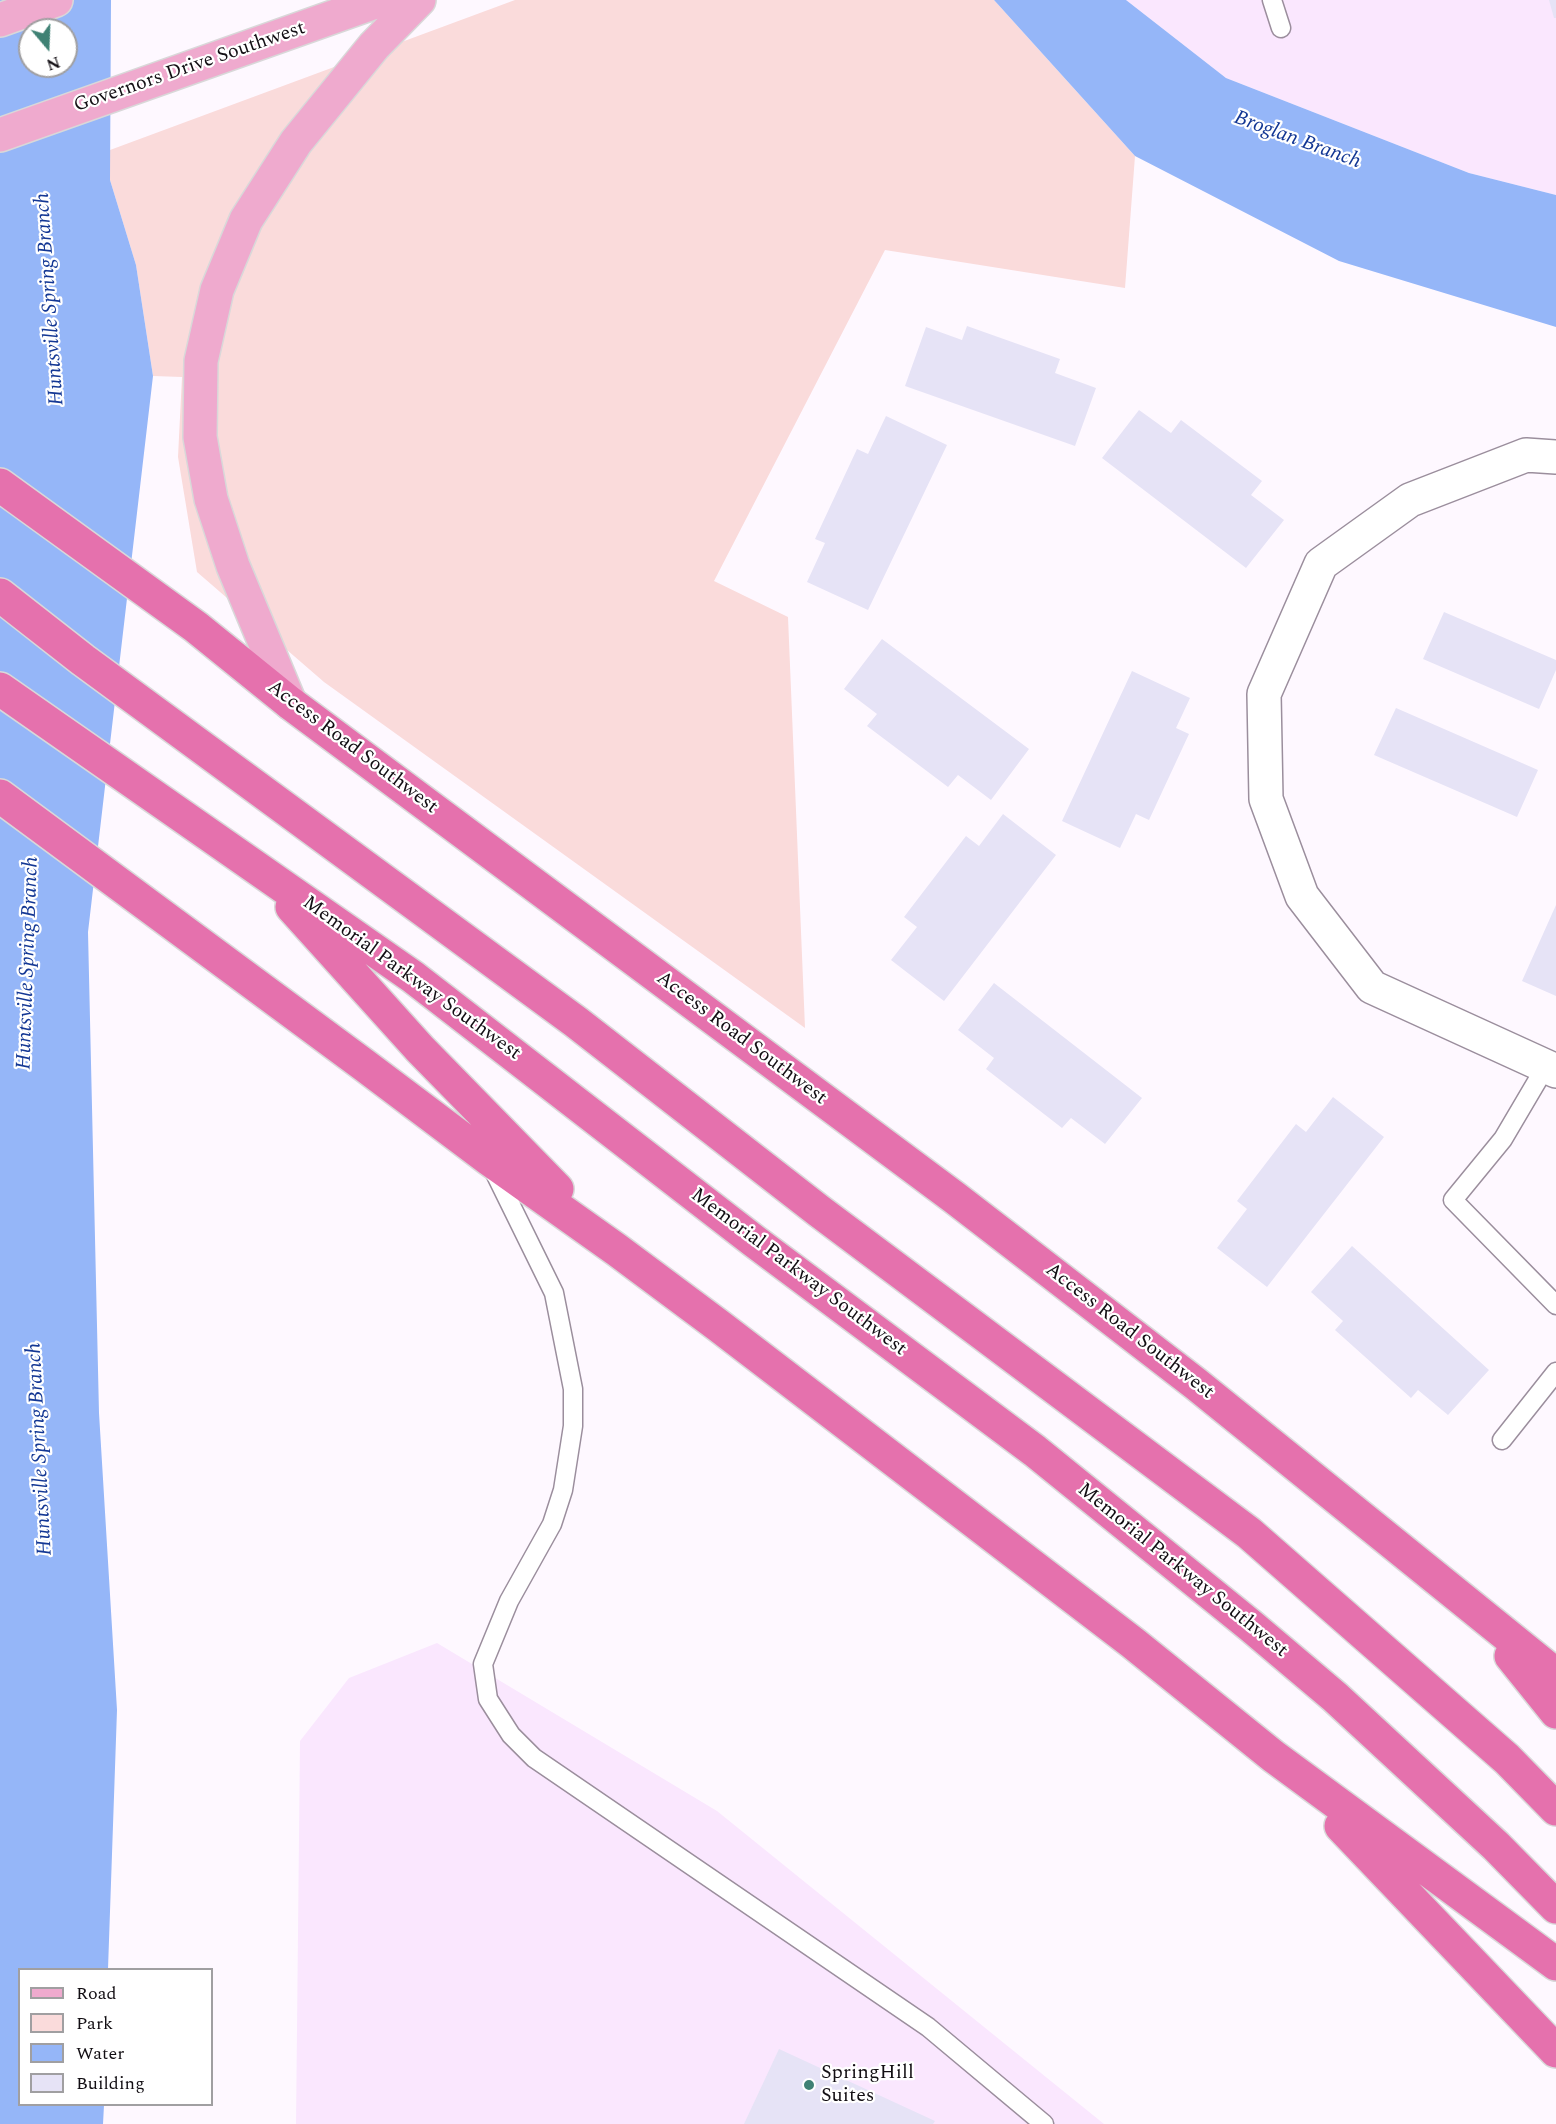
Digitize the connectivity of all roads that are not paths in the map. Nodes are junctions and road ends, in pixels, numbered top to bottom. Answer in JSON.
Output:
{"nodes":[{"id":1,"x":56,"y":0,"type":"edge"},
{"id":2,"x":381,"y":0,"type":"edge"},
{"id":3,"x":419,"y":0,"type":"edge"},
{"id":4,"x":1272,"y":0,"type":"edge"},
{"id":5,"x":0,"y":20,"type":"edge"},
{"id":6,"x":1281,"y":28,"type":"dead end"},
{"id":7,"x":0,"y":135,"type":"edge"},
{"id":8,"x":1556,"y":457,"type":"edge"},
{"id":9,"x":0,"y":484,"type":"edge"},
{"id":10,"x":0,"y":595,"type":"edge"},
{"id":11,"x":0,"y":689,"type":"edge"},
{"id":12,"x":290,"y":703,"type":"junction"},
{"id":13,"x":0,"y":796,"type":"edge"},
{"id":14,"x":255,"y":866,"type":"junction"},
{"id":15,"x":1551,"y":1069,"type":"edge"},
{"id":16,"x":489,"y":1159,"type":"junction"},
{"id":17,"x":617,"y":1250,"type":"junction"},
{"id":18,"x":1556,"y":1305,"type":"edge"},
{"id":19,"x":1556,"y":1372,"type":"edge"},
{"id":20,"x":1502,"y":1440,"type":"dead end"},
{"id":21,"x":1472,"y":1607,"type":"junction"},
{"id":22,"x":1556,"y":1675,"type":"edge"},
{"id":23,"x":1556,"y":1712,"type":"edge"},
{"id":24,"x":1273,"y":1756,"type":"junction"},
{"id":25,"x":1556,"y":1809,"type":"edge"},
{"id":26,"x":1556,"y":1906,"type":"edge"},
{"id":27,"x":1556,"y":1964,"type":"edge"},
{"id":28,"x":1556,"y":2051,"type":"edge"},
{"id":29,"x":1044,"y":2124,"type":"edge"}],
"edges":[{"from":1,"to":5,"type":"main road"},
{"from":2,"to":7,"type":"main road","name":"Governors Drive Southwest"},
{"from":3,"to":12,"type":"main road"},
{"from":4,"to":6,"type":"lane"},
{"from":8,"to":15,"type":"street"},
{"from":9,"to":12,"type":"highway","name":"Access Road Southwest"},
{"from":10,"to":25,"type":"highway"},
{"from":11,"to":14,"type":"highway","name":"Memorial Parkway Southwest"},
{"from":12,"to":21,"type":"highway","name":"Access Road Southwest"},
{"from":13,"to":16,"type":"highway"},
{"from":14,"to":17,"type":"highway"},
{"from":14,"to":26,"type":"highway","name":"Memorial Parkway Southwest"},
{"from":15,"to":18,"type":"lane"},
{"from":16,"to":17,"type":"highway"},
{"from":16,"to":29,"type":"lane"},
{"from":17,"to":24,"type":"highway"},
{"from":19,"to":20,"type":"lane"},
{"from":21,"to":22,"type":"highway"},
{"from":21,"to":23,"type":"highway"},
{"from":24,"to":27,"type":"highway"},
{"from":24,"to":28,"type":"highway"}]}
